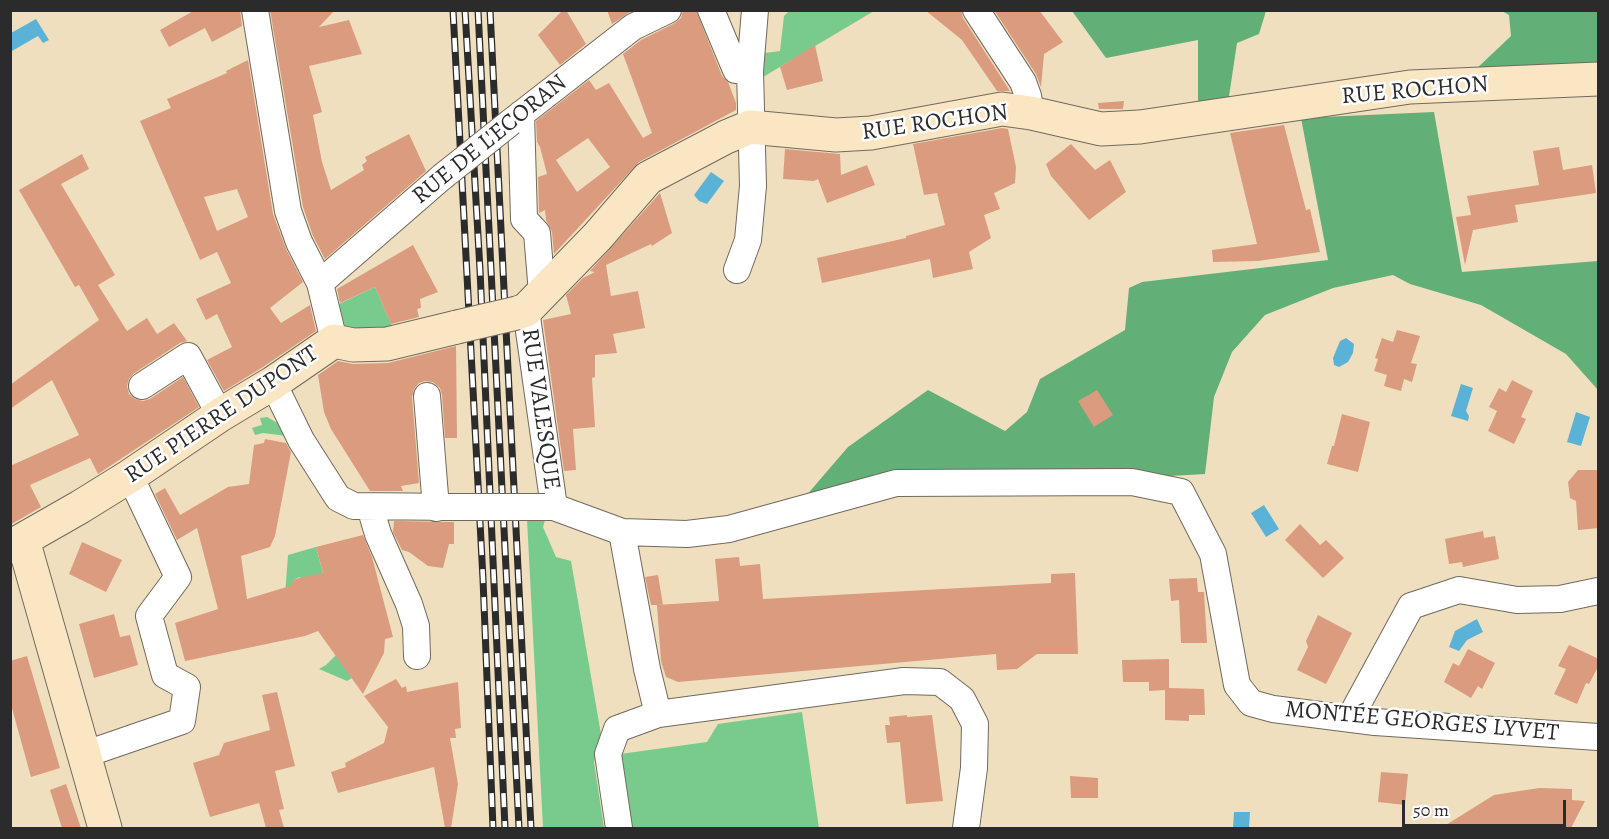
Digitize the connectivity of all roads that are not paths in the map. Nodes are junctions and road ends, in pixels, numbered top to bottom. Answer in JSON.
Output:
{"nodes":[{"id":1,"x":255,"y":10,"type":"edge"},
{"id":2,"x":668,"y":10,"type":"edge"},
{"id":3,"x":711,"y":10,"type":"edge"},
{"id":4,"x":755,"y":10,"type":"edge"},
{"id":5,"x":976,"y":10,"type":"edge"},
{"id":6,"x":750,"y":71,"type":"junction"},
{"id":7,"x":1599,"y":79,"type":"edge"},
{"id":8,"x":1030,"y":113,"type":"junction"},
{"id":9,"x":516,"y":118,"type":"junction"},
{"id":10,"x":750,"y":127,"type":"junction"},
{"id":11,"x":737,"y":270,"type":"dead end"},
{"id":12,"x":320,"y":283,"type":"junction"},
{"id":13,"x":528,"y":306,"type":"junction"},
{"id":14,"x":334,"y":341,"type":"junction"},
{"id":15,"x":273,"y":383,"type":"junction"},
{"id":16,"x":142,"y":386,"type":"dead end"},
{"id":17,"x":427,"y":396,"type":"dead end"},
{"id":18,"x":220,"y":415,"type":"junction"},
{"id":19,"x":130,"y":476,"type":"junction"},
{"id":20,"x":370,"y":507,"type":"junction"},
{"id":21,"x":549,"y":507,"type":"junction"},
{"id":22,"x":448,"y":508,"type":"junction"},
{"id":23,"x":622,"y":532,"type":"junction"},
{"id":24,"x":17,"y":544,"type":"edge"},
{"id":25,"x":1599,"y":591,"type":"edge"},
{"id":26,"x":417,"y":656,"type":"dead end"},
{"id":27,"x":658,"y":714,"type":"junction"},
{"id":28,"x":1350,"y":718,"type":"junction"},
{"id":29,"x":1599,"y":737,"type":"edge"},
{"id":30,"x":83,"y":755,"type":"junction"},
{"id":31,"x":105,"y":828,"type":"edge"},
{"id":32,"x":619,"y":828,"type":"edge"},
{"id":33,"x":966,"y":828,"type":"edge"}],
"edges":[{"from":1,"to":12,"type":"street"},
{"from":2,"to":9,"type":"street","name":"RUE DE L'ECORAN"},
{"from":3,"to":6,"type":"street"},
{"from":4,"to":6,"type":"street"},
{"from":5,"to":8,"type":"street"},
{"from":6,"to":10,"type":"street"},
{"from":7,"to":8,"type":"street","name":"RUE ROCHON"},
{"from":8,"to":10,"type":"street","name":"RUE ROCHON"},
{"from":9,"to":12,"type":"street","name":"RUE DE L'ECORAN","bridge":true},
{"from":9,"to":13,"type":"street","name":"RUE VALESQUE"},
{"from":10,"to":11,"type":"street"},
{"from":10,"to":13,"type":"street","name":"RUE ROCHON"},
{"from":12,"to":14,"type":"street"},
{"from":13,"to":14,"type":"street","name":"RUE PIERRE DUPONT","bridge":true},
{"from":13,"to":21,"type":"street","name":"RUE VALESQUE"},
{"from":14,"to":15,"type":"street","name":"RUE PIERRE DUPONT"},
{"from":15,"to":18,"type":"street","name":"RUE PIERRE DUPONT"},
{"from":15,"to":20,"type":"street","name":"MONTÉE GEORGES LYVET"},
{"from":16,"to":18,"type":"street"},
{"from":17,"to":22,"type":"street"},
{"from":18,"to":19,"type":"street","name":"RUE PIERRE DUPONT"},
{"from":19,"to":24,"type":"street","name":"RUE PIERRE DUPONT"},
{"from":19,"to":30,"type":"street"},
{"from":20,"to":22,"type":"street","name":"MONTÉE GEORGES LYVET"},
{"from":20,"to":26,"type":"street"},
{"from":21,"to":22,"type":"street","name":"MONTÉE GEORGES LYVET","bridge":true},
{"from":21,"to":23,"type":"street","name":"MONTÉE GEORGES LYVET"},
{"from":23,"to":27,"type":"street"},
{"from":23,"to":28,"type":"street","name":"MONTÉE GEORGES LYVET"},
{"from":24,"to":30,"type":"street"},
{"from":25,"to":28,"type":"street"},
{"from":27,"to":32,"type":"street"},
{"from":27,"to":33,"type":"street"},
{"from":28,"to":29,"type":"street","name":"MONTÉE GEORGES LYVET"},
{"from":30,"to":31,"type":"street"}]}
